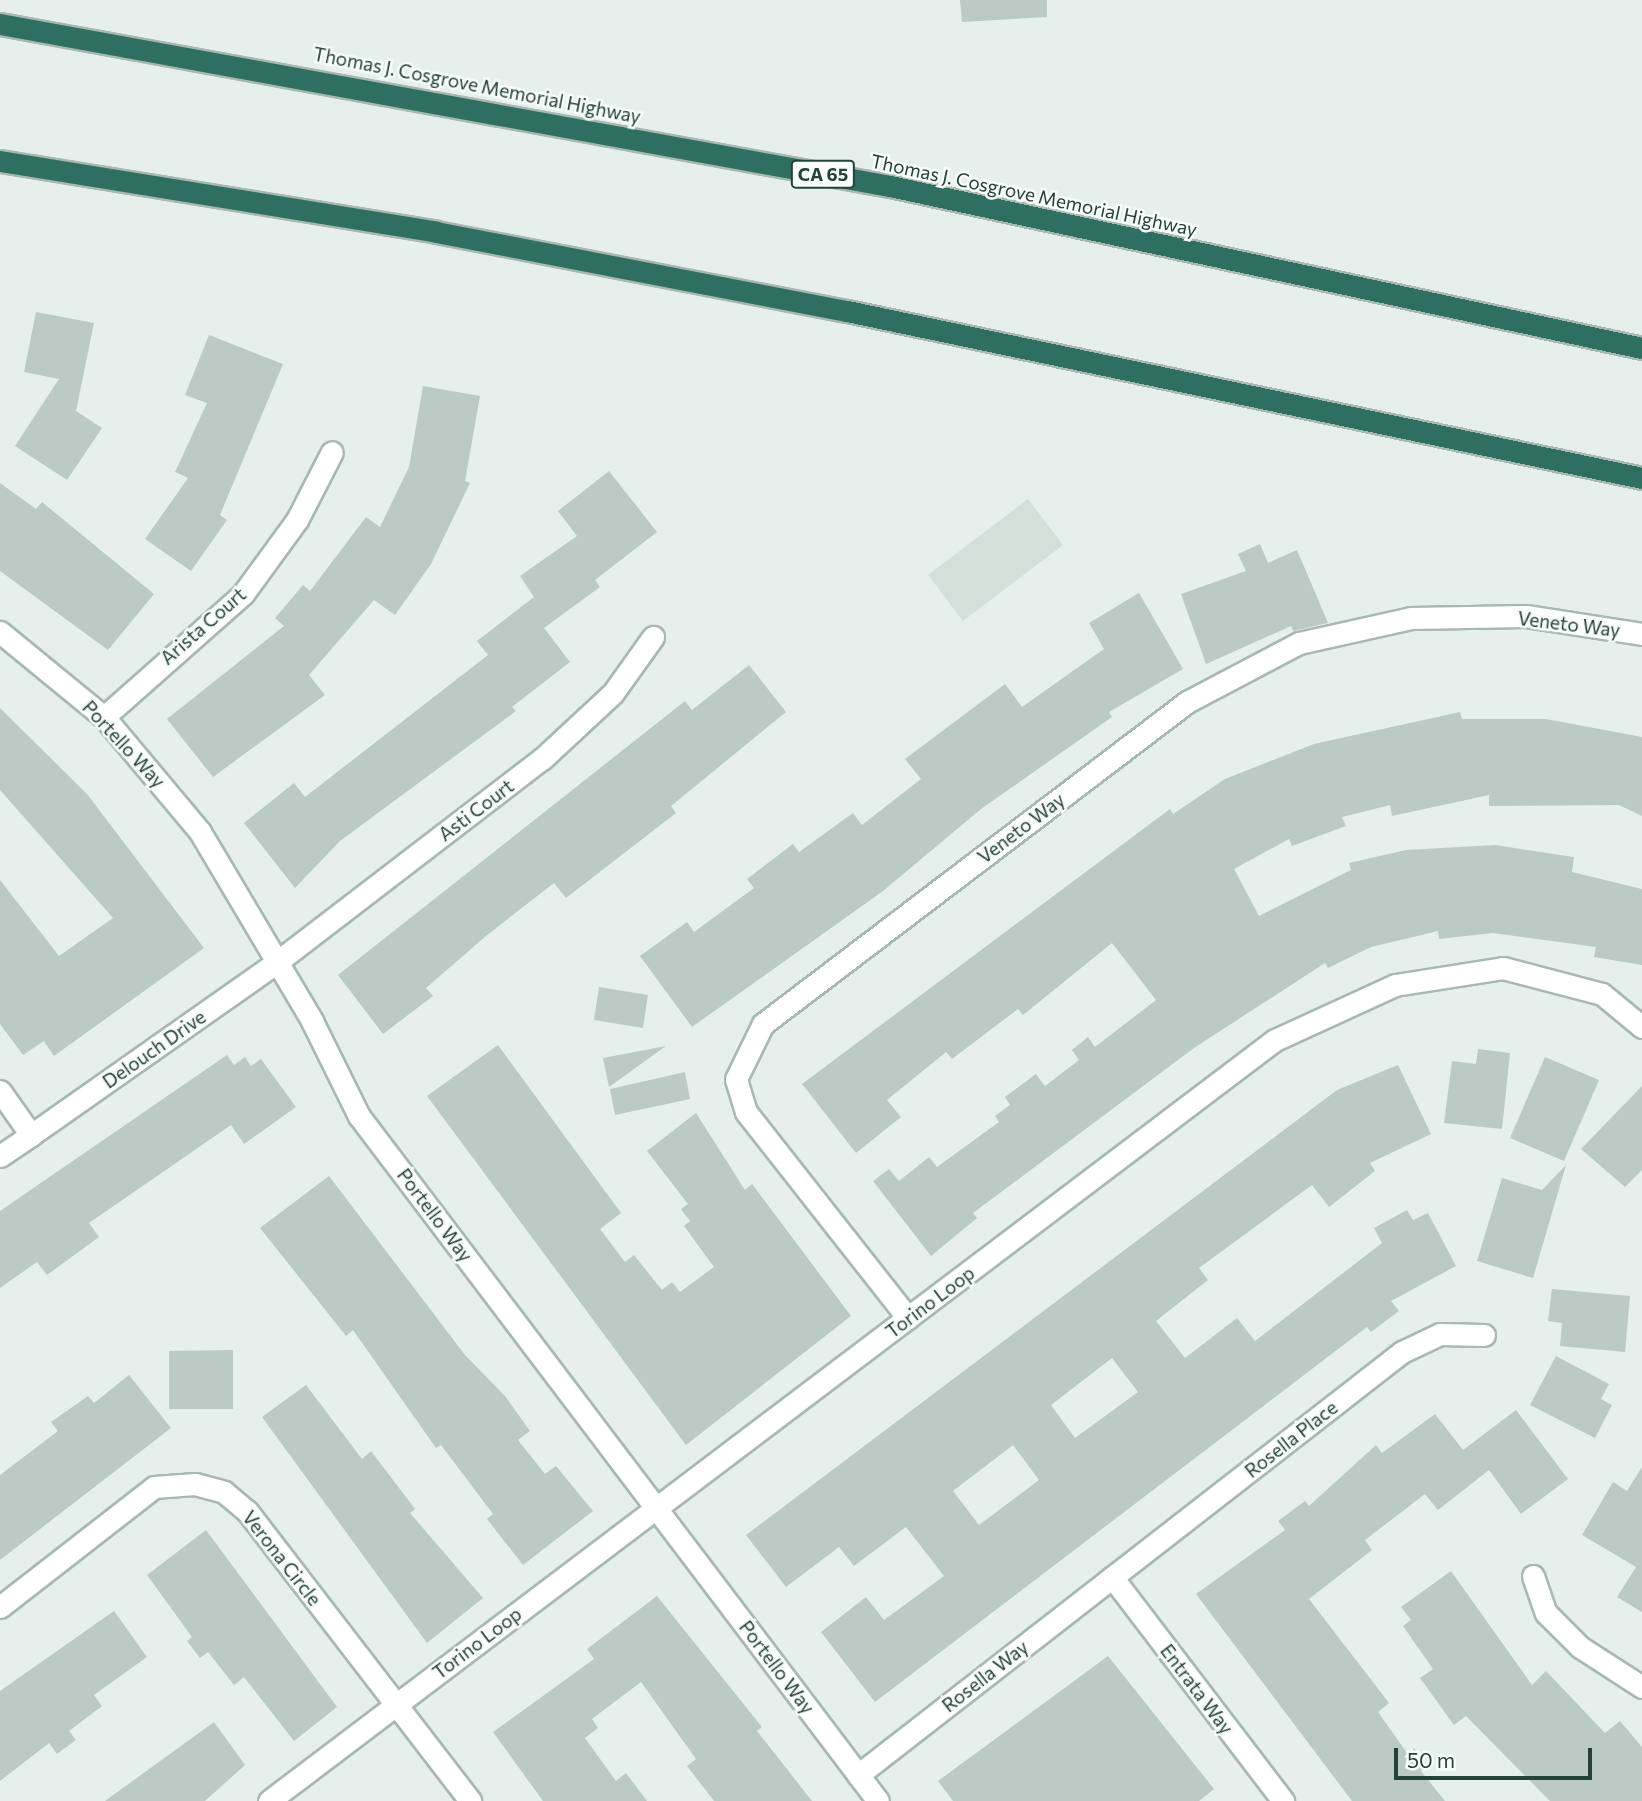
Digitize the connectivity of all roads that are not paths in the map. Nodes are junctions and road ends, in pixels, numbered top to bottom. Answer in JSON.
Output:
{"nodes":[{"id":1,"x":0,"y":24,"type":"edge"},
{"id":2,"x":0,"y":161,"type":"edge"},
{"id":3,"x":1642,"y":348,"type":"edge"},
{"id":4,"x":332,"y":452,"type":"dead end"},
{"id":5,"x":1642,"y":478,"type":"edge"},
{"id":6,"x":0,"y":632,"type":"edge"},
{"id":7,"x":1642,"y":634,"type":"edge"},
{"id":8,"x":653,"y":637,"type":"dead end"},
{"id":9,"x":104,"y":717,"type":"junction"},
{"id":10,"x":277,"y":962,"type":"junction"},
{"id":11,"x":1642,"y":1027,"type":"edge"},
{"id":12,"x":0,"y":1091,"type":"edge"},
{"id":13,"x":31,"y":1135,"type":"junction"},
{"id":14,"x":0,"y":1156,"type":"edge"},
{"id":15,"x":908,"y":1318,"type":"junction"},
{"id":16,"x":1483,"y":1335,"type":"dead end"},
{"id":17,"x":656,"y":1508,"type":"junction"},
{"id":18,"x":1533,"y":1576,"type":"dead end"},
{"id":19,"x":1112,"y":1577,"type":"junction"},
{"id":20,"x":0,"y":1607,"type":"edge"},
{"id":21,"x":1642,"y":1687,"type":"edge"},
{"id":22,"x":396,"y":1705,"type":"junction"},
{"id":23,"x":858,"y":1775,"type":"junction"},
{"id":24,"x":269,"y":1801,"type":"edge"},
{"id":25,"x":470,"y":1801,"type":"edge"},
{"id":26,"x":878,"y":1801,"type":"edge"},
{"id":27,"x":1283,"y":1801,"type":"edge"}],
"edges":[{"from":1,"to":3,"type":"highway","name":"Thomas J. Cosgrove Memorial Highway","number":"CA 65"},
{"from":2,"to":5,"type":"highway"},
{"from":4,"to":9,"type":"street","name":"Arista Court"},
{"from":6,"to":9,"type":"street","name":"Portello Way"},
{"from":7,"to":15,"type":"street","name":"Veneto Way"},
{"from":8,"to":10,"type":"street","name":"Asti Court"},
{"from":9,"to":10,"type":"street","name":"Portello Way"},
{"from":10,"to":13,"type":"street","name":"Delouch Drive"},
{"from":10,"to":17,"type":"street","name":"Portello Way"},
{"from":11,"to":15,"type":"street","name":"Torino Loop"},
{"from":12,"to":13,"type":"street"},
{"from":13,"to":14,"type":"street","name":"Delouch Drive"},
{"from":15,"to":17,"type":"street","name":"Torino Loop"},
{"from":16,"to":19,"type":"street","name":"Rosella Place"},
{"from":17,"to":22,"type":"street","name":"Torino Loop"},
{"from":17,"to":23,"type":"street","name":"Portello Way"},
{"from":18,"to":21,"type":"street"},
{"from":19,"to":23,"type":"street","name":"Rosella Way"},
{"from":19,"to":27,"type":"street","name":"Entrata Way"},
{"from":20,"to":22,"type":"street","name":"Verona Circle"},
{"from":22,"to":24,"type":"street","name":"Torino Loop"},
{"from":22,"to":25,"type":"street","name":"Verona Circle"},
{"from":23,"to":26,"type":"street","name":"Portello Way"}]}
